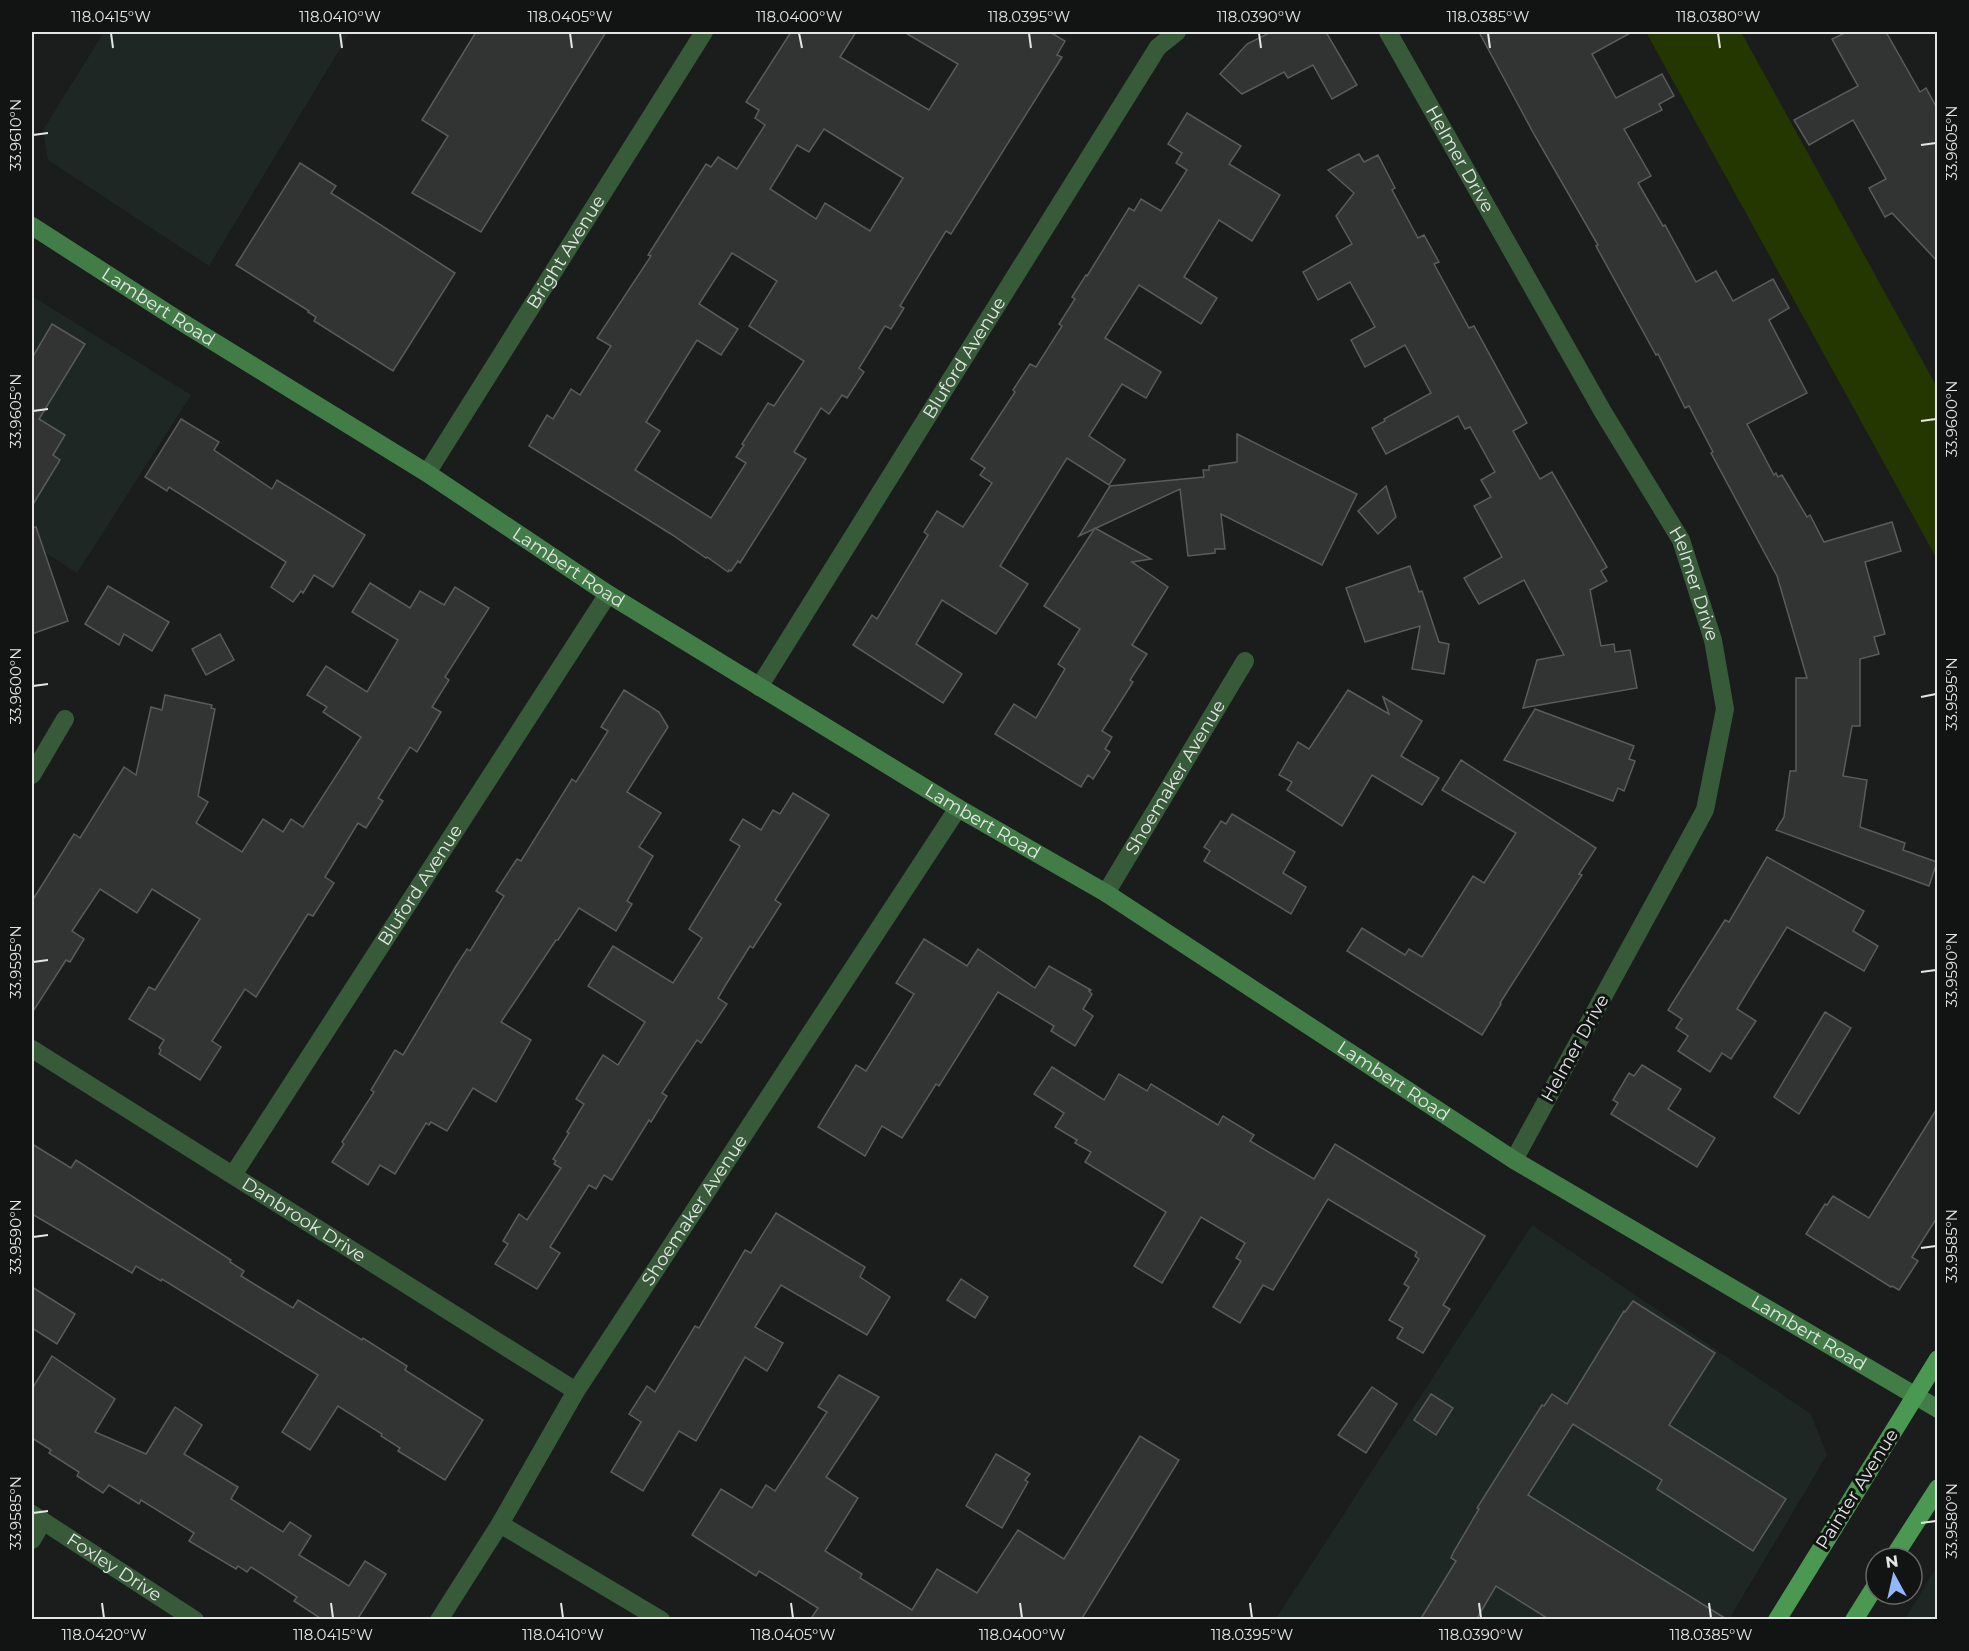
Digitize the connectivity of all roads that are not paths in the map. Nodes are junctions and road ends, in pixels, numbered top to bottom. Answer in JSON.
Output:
{"nodes":[{"id":1,"x":704,"y":32,"type":"edge"},
{"id":2,"x":1177,"y":32,"type":"edge"},
{"id":3,"x":1388,"y":32,"type":"edge"},
{"id":4,"x":32,"y":226,"type":"edge"},
{"id":5,"x":427,"y":473,"type":"junction"},
{"id":6,"x":608,"y":594,"type":"junction"},
{"id":7,"x":1245,"y":661,"type":"dead end"},
{"id":8,"x":759,"y":687,"type":"junction"},
{"id":9,"x":65,"y":719,"type":"dead end"},
{"id":10,"x":32,"y":775,"type":"edge"},
{"id":11,"x":958,"y":808,"type":"junction"},
{"id":12,"x":1106,"y":893,"type":"junction"},
{"id":13,"x":32,"y":1049,"type":"edge"},
{"id":14,"x":1514,"y":1160,"type":"junction"},
{"id":15,"x":232,"y":1175,"type":"junction"},
{"id":16,"x":1938,"y":1359,"type":"edge"},
{"id":17,"x":576,"y":1391,"type":"junction"},
{"id":18,"x":1915,"y":1395,"type":"junction"},
{"id":19,"x":1938,"y":1409,"type":"edge"},
{"id":20,"x":1938,"y":1488,"type":"edge"},
{"id":21,"x":37,"y":1518,"type":"edge"},
{"id":22,"x":500,"y":1524,"type":"junction"},
{"id":23,"x":32,"y":1539,"type":"edge"},
{"id":24,"x":1901,"y":1546,"type":"edge"},
{"id":25,"x":1864,"y":1604,"type":"edge"},
{"id":26,"x":195,"y":1620,"type":"edge"},
{"id":27,"x":439,"y":1620,"type":"edge"},
{"id":28,"x":661,"y":1620,"type":"edge"},
{"id":29,"x":1777,"y":1620,"type":"edge"},
{"id":30,"x":1854,"y":1620,"type":"edge"}],
"edges":[{"from":1,"to":5,"type":"street","name":"Bright Avenue"},
{"from":2,"to":8,"type":"street","name":"Bluford Avenue"},
{"from":3,"to":14,"type":"street","name":"Helmer Drive"},
{"from":4,"to":5,"type":"main road","name":"Lambert Road"},
{"from":5,"to":6,"type":"main road","name":"Lambert Road"},
{"from":6,"to":8,"type":"main road","name":"Lambert Road"},
{"from":6,"to":15,"type":"street","name":"Bluford Avenue"},
{"from":7,"to":12,"type":"street","name":"Shoemaker Avenue"},
{"from":8,"to":11,"type":"main road","name":"Lambert Road"},
{"from":9,"to":10,"type":"street"},
{"from":11,"to":12,"type":"main road","name":"Lambert Road"},
{"from":11,"to":17,"type":"street","name":"Shoemaker Avenue"},
{"from":12,"to":14,"type":"main road","name":"Lambert Road"},
{"from":13,"to":15,"type":"street","name":"Danbrook Drive"},
{"from":14,"to":18,"type":"main road","name":"Lambert Road"},
{"from":15,"to":17,"type":"street","name":"Danbrook Drive"},
{"from":16,"to":18,"type":"main road","name":"Painter Avenue"},
{"from":17,"to":22,"type":"street","name":"Shoemaker Avenue"},
{"from":18,"to":19,"type":"main road","name":"Lambert Road"},
{"from":18,"to":29,"type":"main road","name":"Painter Avenue"},
{"from":20,"to":24,"type":"main road"},
{"from":21,"to":23,"type":"street"},
{"from":21,"to":26,"type":"street","name":"Foxley Drive"},
{"from":22,"to":27,"type":"street","name":"Shoemaker Avenue"},
{"from":22,"to":28,"type":"street"},
{"from":25,"to":30,"type":"main road"}]}
